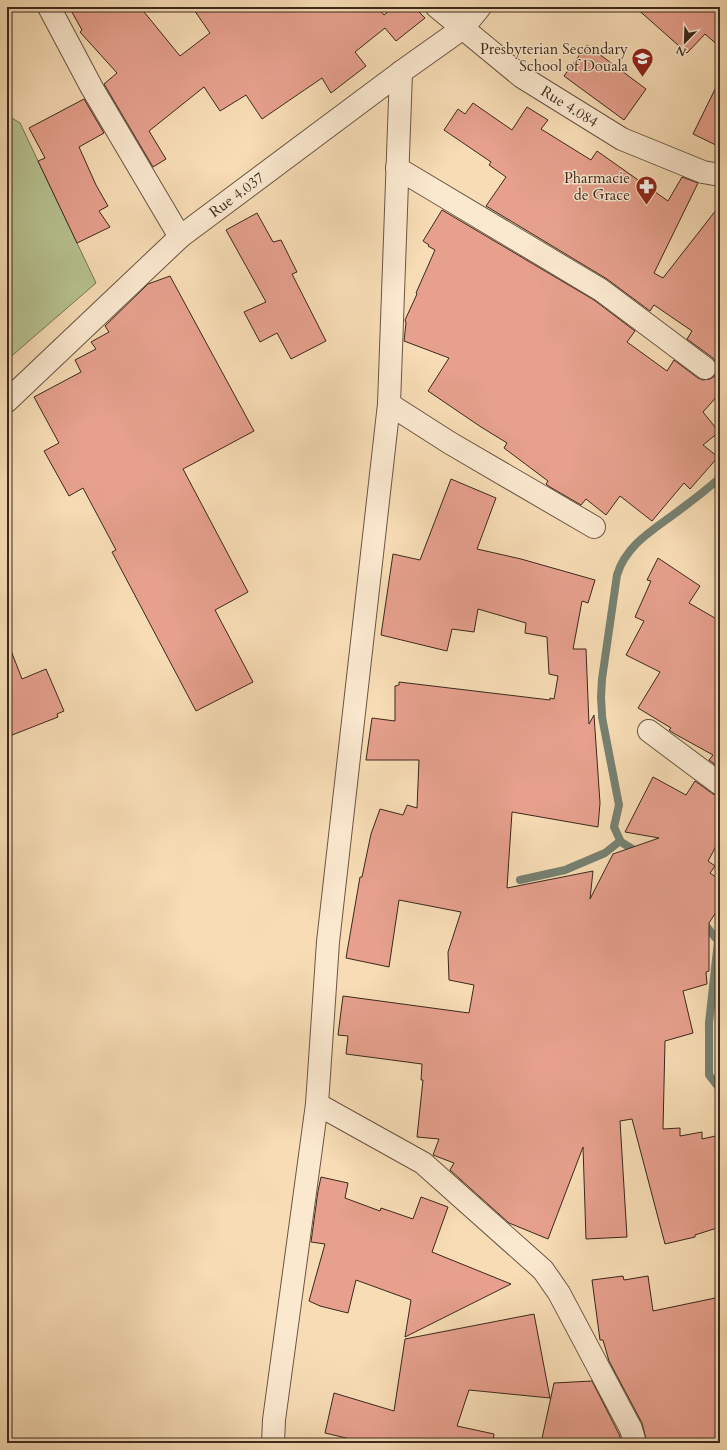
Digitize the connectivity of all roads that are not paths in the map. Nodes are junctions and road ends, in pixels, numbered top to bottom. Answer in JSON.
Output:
{"nodes":[{"id":1,"x":49,"y":7,"type":"edge"},
{"id":2,"x":437,"y":7,"type":"edge"},
{"id":3,"x":480,"y":7,"type":"edge"},
{"id":4,"x":463,"y":28,"type":"junction"},
{"id":5,"x":401,"y":72,"type":"junction"},
{"id":6,"x":397,"y":168,"type":"junction"},
{"id":7,"x":720,"y":175,"type":"edge"},
{"id":8,"x":180,"y":237,"type":"junction"},
{"id":9,"x":705,"y":368,"type":"dead end"},
{"id":10,"x":7,"y":401,"type":"edge"},
{"id":11,"x":389,"y":404,"type":"junction"},
{"id":12,"x":594,"y":527,"type":"dead end"},
{"id":13,"x":649,"y":731,"type":"dead end"},
{"id":14,"x":720,"y":784,"type":"edge"},
{"id":15,"x":318,"y":1104,"type":"junction"},
{"id":16,"x":273,"y":1443,"type":"edge"},
{"id":17,"x":635,"y":1443,"type":"edge"}],
"edges":[{"from":1,"to":8,"type":"street"},
{"from":2,"to":4,"type":"street","name":"Rue 4.084"},
{"from":3,"to":4,"type":"street","name":"Rue 4.037"},
{"from":4,"to":5,"type":"street","name":"Rue 4.037"},
{"from":4,"to":7,"type":"street","name":"Rue 4.084"},
{"from":5,"to":6,"type":"street"},
{"from":5,"to":8,"type":"street","name":"Rue 4.037"},
{"from":6,"to":9,"type":"street"},
{"from":6,"to":11,"type":"street"},
{"from":8,"to":10,"type":"street","name":"Rue 4.037"},
{"from":11,"to":12,"type":"street"},
{"from":11,"to":15,"type":"street"},
{"from":13,"to":14,"type":"street"},
{"from":15,"to":16,"type":"street"},
{"from":15,"to":17,"type":"street"}]}
